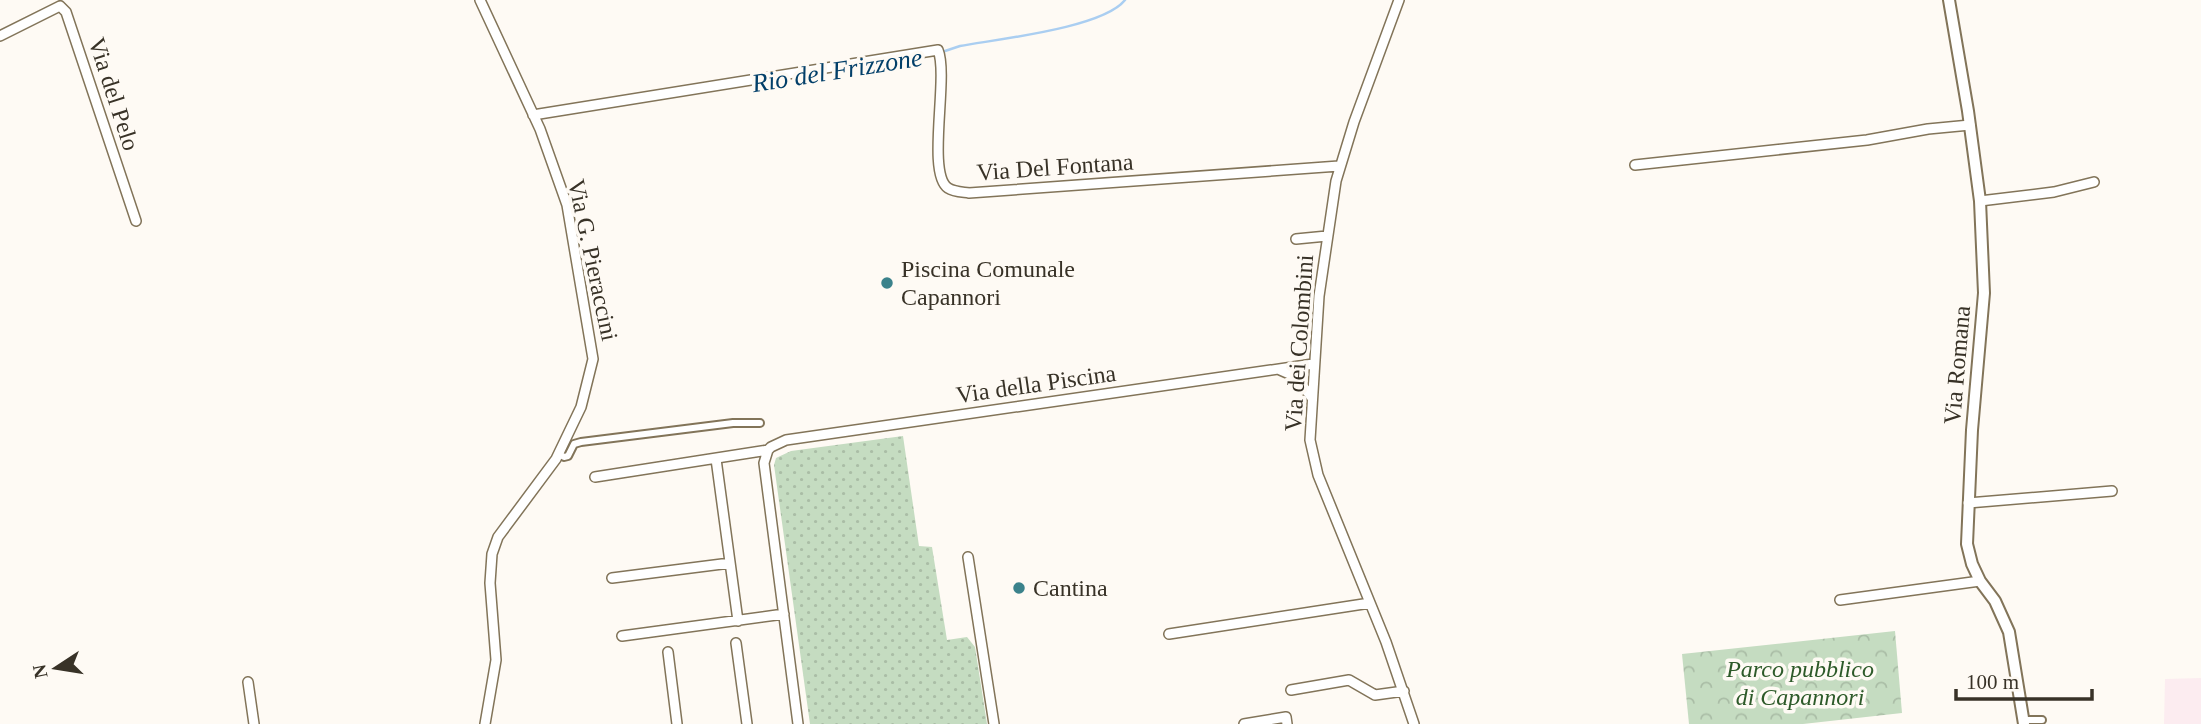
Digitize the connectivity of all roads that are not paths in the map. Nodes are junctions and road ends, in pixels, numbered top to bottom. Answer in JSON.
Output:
{"nodes":[{"id":1,"x":480,"y":0,"type":"edge"},
{"id":2,"x":1399,"y":0,"type":"edge"},
{"id":3,"x":1949,"y":0,"type":"edge"},
{"id":4,"x":0,"y":36,"type":"edge"},
{"id":5,"x":533,"y":115,"type":"junction"},
{"id":6,"x":1970,"y":125,"type":"junction"},
{"id":7,"x":1635,"y":165,"type":"dead end"},
{"id":8,"x":1339,"y":166,"type":"junction"},
{"id":9,"x":2094,"y":182,"type":"dead end"},
{"id":10,"x":1980,"y":201,"type":"junction"},
{"id":11,"x":136,"y":222,"type":"dead end"},
{"id":12,"x":1327,"y":236,"type":"junction"},
{"id":13,"x":1296,"y":239,"type":"dead end"},
{"id":14,"x":1313,"y":364,"type":"junction"},
{"id":15,"x":1267,"y":369,"type":"junction"},
{"id":16,"x":1312,"y":398,"type":"junction"},
{"id":17,"x":760,"y":423,"type":"dead end"},
{"id":18,"x":768,"y":450,"type":"junction"},
{"id":19,"x":558,"y":454,"type":"junction"},
{"id":20,"x":716,"y":460,"type":"junction"},
{"id":21,"x":595,"y":478,"type":"dead end"},
{"id":22,"x":2112,"y":491,"type":"dead end"},
{"id":23,"x":1968,"y":503,"type":"junction"},
{"id":24,"x":968,"y":557,"type":"dead end"},
{"id":25,"x":730,"y":563,"type":"junction"},
{"id":26,"x":612,"y":578,"type":"dead end"},
{"id":27,"x":1980,"y":581,"type":"junction"},
{"id":28,"x":1840,"y":600,"type":"dead end"},
{"id":29,"x":1370,"y":603,"type":"junction"},
{"id":30,"x":784,"y":614,"type":"junction"},
{"id":31,"x":738,"y":621,"type":"junction"},
{"id":32,"x":1169,"y":634,"type":"dead end"},
{"id":33,"x":622,"y":636,"type":"dead end"},
{"id":34,"x":736,"y":643,"type":"dead end"},
{"id":35,"x":668,"y":652,"type":"dead end"},
{"id":36,"x":248,"y":682,"type":"dead end"},
{"id":37,"x":1290,"y":690,"type":"dead end"},
{"id":38,"x":1404,"y":691,"type":"junction"},
{"id":39,"x":2042,"y":720,"type":"dead end"},
{"id":40,"x":2023,"y":722,"type":"edge"},
{"id":41,"x":254,"y":724,"type":"edge"},
{"id":42,"x":485,"y":724,"type":"edge"},
{"id":43,"x":677,"y":724,"type":"edge"},
{"id":44,"x":747,"y":724,"type":"edge"},
{"id":45,"x":795,"y":724,"type":"edge"},
{"id":46,"x":994,"y":724,"type":"edge"},
{"id":47,"x":1244,"y":724,"type":"edge"},
{"id":48,"x":1287,"y":724,"type":"edge"},
{"id":49,"x":1414,"y":724,"type":"edge"}],
"edges":[{"from":1,"to":5,"type":"street","name":"Via G. Pieraccini"},
{"from":2,"to":8,"type":"street","name":"Via dei Colombini"},
{"from":3,"to":6,"type":"street","name":"Via Romana"},
{"from":4,"to":11,"type":"street","name":"Via del Pelo"},
{"from":5,"to":8,"type":"street","name":"Via Del Fontana"},
{"from":5,"to":19,"type":"street","name":"Via G. Pieraccini"},
{"from":6,"to":7,"type":"street"},
{"from":6,"to":10,"type":"street","name":"Via Romana"},
{"from":8,"to":12,"type":"street","name":"Via dei Colombini"},
{"from":9,"to":10,"type":"street"},
{"from":10,"to":23,"type":"street","name":"Via Romana"},
{"from":12,"to":13,"type":"street"},
{"from":12,"to":14,"type":"street","name":"Via dei Colombini"},
{"from":14,"to":15,"type":"street","name":"Via della Piscina"},
{"from":14,"to":16,"type":"street","name":"Via dei Colombini"},
{"from":15,"to":16,"type":"street"},
{"from":15,"to":18,"type":"street","name":"Via della Piscina"},
{"from":16,"to":29,"type":"street","name":"Via dei Colombini"},
{"from":17,"to":19,"type":"street"},
{"from":18,"to":20,"type":"street","name":"Via della Piscina"},
{"from":18,"to":30,"type":"street"},
{"from":19,"to":42,"type":"street","name":"Via G. Pieraccini"},
{"from":20,"to":21,"type":"street","name":"Via della Piscina"},
{"from":20,"to":25,"type":"street"},
{"from":22,"to":23,"type":"street"},
{"from":23,"to":27,"type":"street","name":"Via Romana"},
{"from":24,"to":46,"type":"street"},
{"from":25,"to":26,"type":"street"},
{"from":25,"to":31,"type":"street"},
{"from":27,"to":28,"type":"street"},
{"from":27,"to":40,"type":"street","name":"Via Romana"},
{"from":29,"to":32,"type":"street"},
{"from":29,"to":38,"type":"street","name":"Via dei Colombini"},
{"from":30,"to":31,"type":"street"},
{"from":30,"to":45,"type":"street"},
{"from":31,"to":33,"type":"street"},
{"from":34,"to":44,"type":"street"},
{"from":35,"to":43,"type":"street"},
{"from":36,"to":41,"type":"street"},
{"from":37,"to":38,"type":"street"},
{"from":38,"to":49,"type":"street","name":"Via dei Colombini"},
{"from":39,"to":40,"type":"street"},
{"from":47,"to":48,"type":"street"}]}
